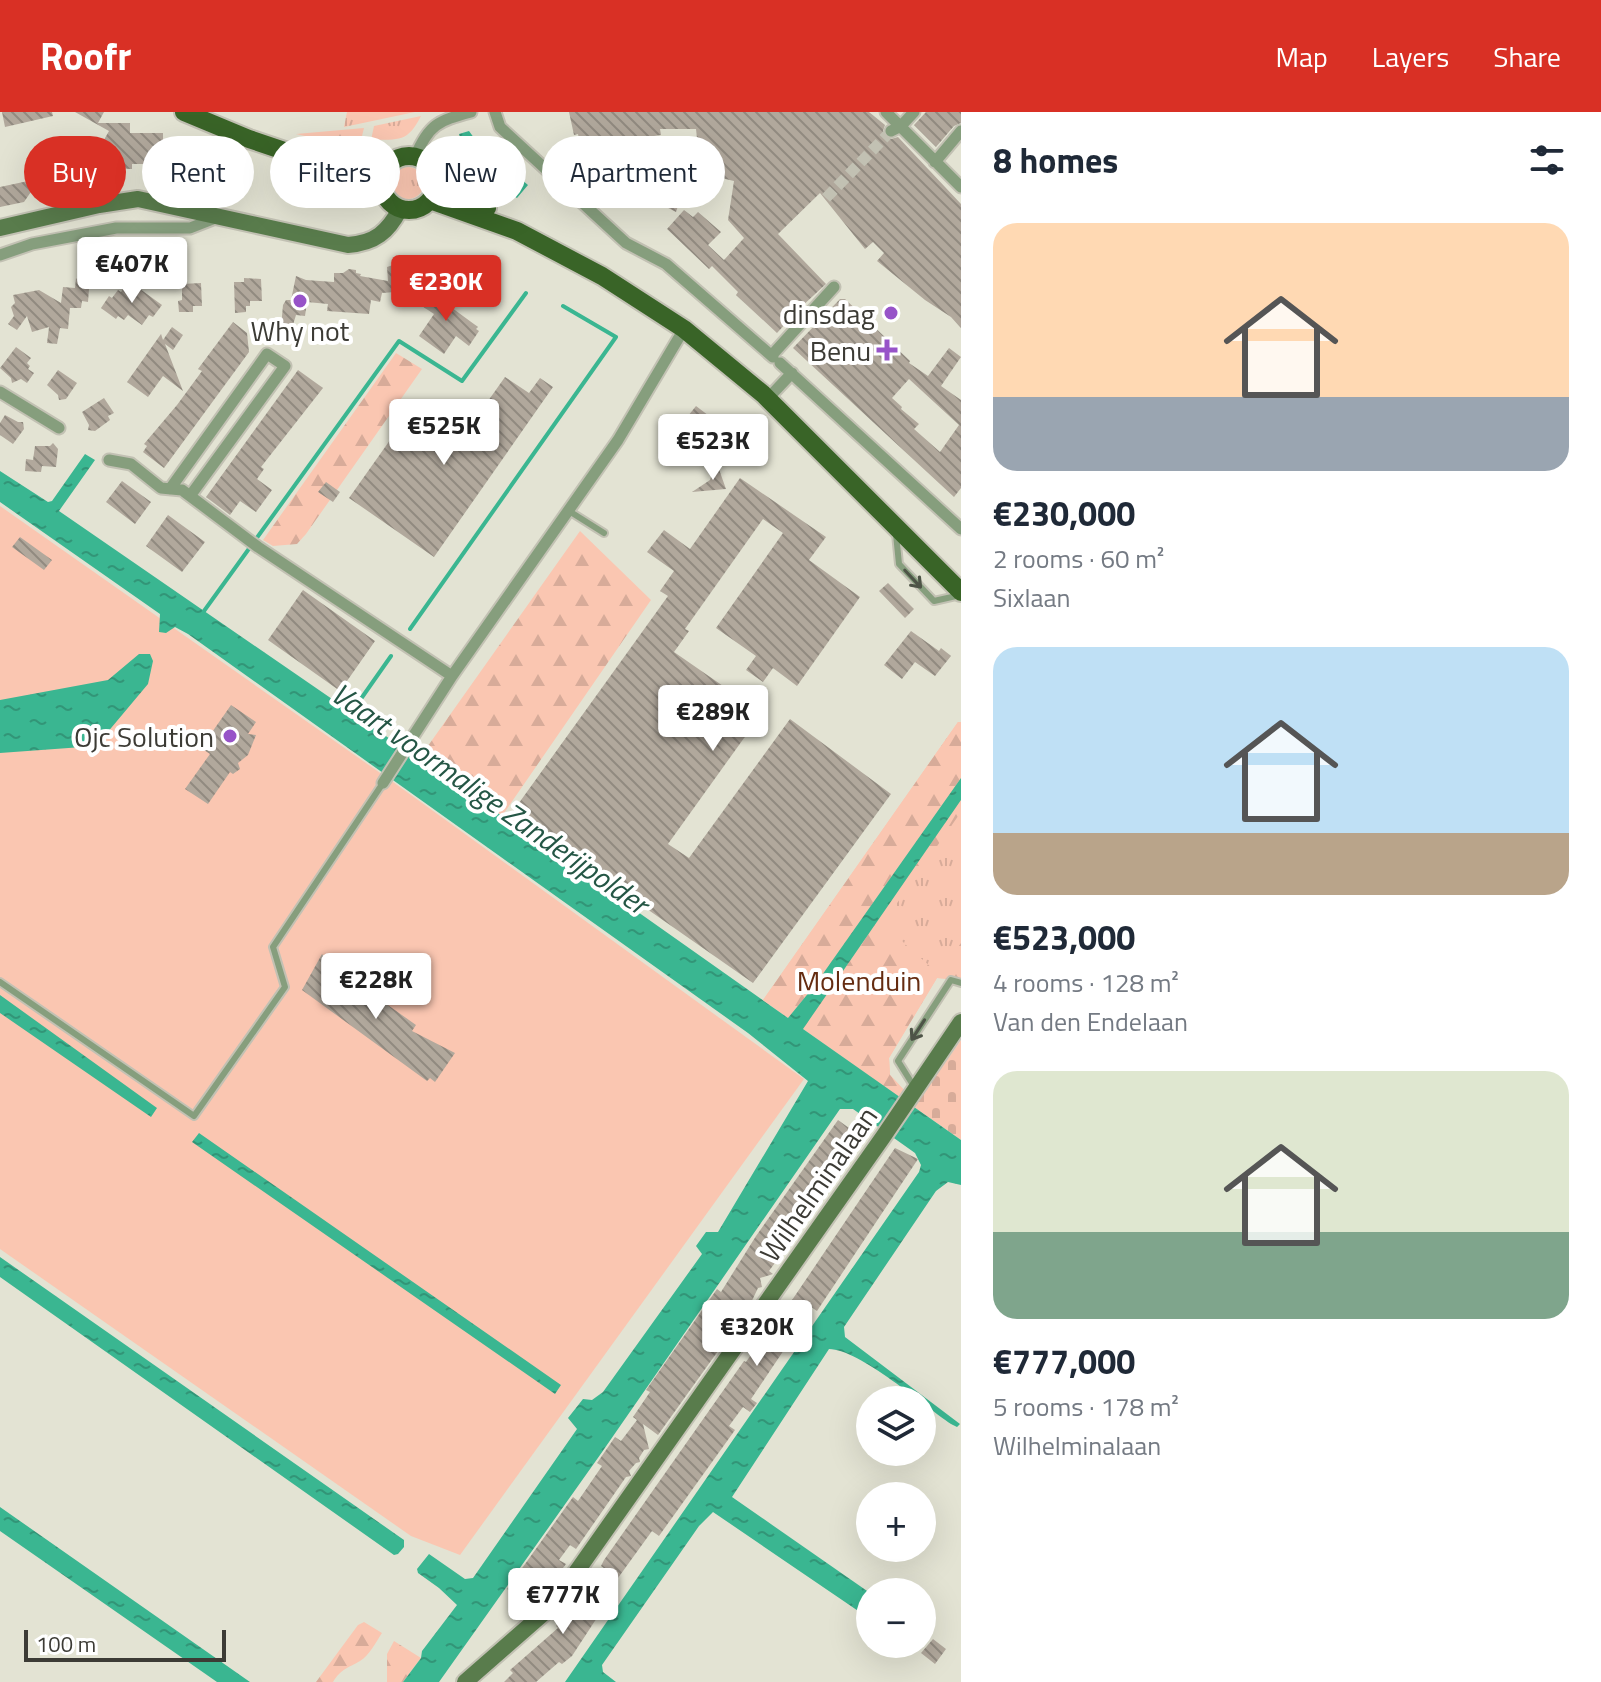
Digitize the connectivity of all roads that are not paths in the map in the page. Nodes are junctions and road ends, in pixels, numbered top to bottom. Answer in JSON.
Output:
{"nodes":[{"id":1,"x":184,"y":112,"type":"edge"},
{"id":2,"x":471,"y":112,"type":"edge"},
{"id":3,"x":495,"y":112,"type":"edge"},
{"id":4,"x":886,"y":112,"type":"edge"},
{"id":5,"x":914,"y":112,"type":"edge"},
{"id":6,"x":896,"y":128,"type":"junction"},
{"id":7,"x":961,"y":131,"type":"edge"},
{"id":8,"x":270,"y":146,"type":"edge"},
{"id":9,"x":415,"y":157,"type":"joint"},
{"id":10,"x":400,"y":158,"type":"edge"},
{"id":11,"x":935,"y":162,"type":"junction"},
{"id":12,"x":961,"y":187,"type":"edge"},
{"id":13,"x":419,"y":208,"type":"edge"},
{"id":14,"x":466,"y":208,"type":"edge"},
{"id":15,"x":478,"y":208,"type":"edge"},
{"id":16,"x":400,"y":209,"type":"joint"},
{"id":17,"x":220,"y":216,"type":"junction"},
{"id":18,"x":0,"y":228,"type":"edge"},
{"id":19,"x":0,"y":255,"type":"edge"},
{"id":20,"x":834,"y":287,"type":"dead end"},
{"id":21,"x":684,"y":329,"type":"junction"},
{"id":22,"x":775,"y":359,"type":"junction"},
{"id":23,"x":792,"y":373,"type":"junction"},
{"id":24,"x":0,"y":392,"type":"edge"},
{"id":25,"x":774,"y":392,"type":"junction"},
{"id":26,"x":59,"y":428,"type":"dead end"},
{"id":27,"x":109,"y":460,"type":"dead end"},
{"id":28,"x":170,"y":489,"type":"junction"},
{"id":29,"x":190,"y":496,"type":"junction"},
{"id":30,"x":569,"y":511,"type":"junction"},
{"id":31,"x":897,"y":527,"type":"junction"},
{"id":32,"x":961,"y":529,"type":"edge"},
{"id":33,"x":604,"y":533,"type":"dead end"},
{"id":34,"x":961,"y":580,"type":"edge"},
{"id":35,"x":961,"y":594,"type":"edge"},
{"id":36,"x":452,"y":676,"type":"junction"},
{"id":37,"x":383,"y":783,"type":"joint"},
{"id":38,"x":0,"y":982,"type":"edge"},
{"id":39,"x":961,"y":983,"type":"edge"},
{"id":40,"x":961,"y":1022,"type":"edge"},
{"id":41,"x":913,"y":1094,"type":"junction"},
{"id":42,"x":465,"y":1682,"type":"edge"}],
"edges":[{"from":1,"to":8,"type":"main road"},
{"from":2,"to":9,"type":"street"},
{"from":3,"to":22,"type":"street"},
{"from":4,"to":6,"type":"street"},
{"from":5,"to":6,"type":"street"},
{"from":6,"to":11,"type":"street"},
{"from":7,"to":11,"type":"street"},
{"from":9,"to":10,"type":"main road"},
{"from":11,"to":12,"type":"street"},
{"from":13,"to":16,"type":"main road"},
{"from":14,"to":21,"type":"main road"},
{"from":15,"to":25,"type":"main road"},
{"from":16,"to":17,"type":"main road"},
{"from":17,"to":18,"type":"main road"},
{"from":17,"to":19,"type":"street"},
{"from":20,"to":22,"type":"street"},
{"from":21,"to":30,"type":"street"},
{"from":21,"to":31,"type":"main road"},
{"from":22,"to":23,"type":"street"},
{"from":23,"to":25,"type":"street"},
{"from":23,"to":32,"type":"street"},
{"from":24,"to":26,"type":"street"},
{"from":25,"to":34,"type":"main road"},
{"from":27,"to":28,"type":"street"},
{"from":28,"to":29,"type":"street"},
{"from":28,"to":29,"type":"street"},
{"from":29,"to":36,"type":"street"},
{"from":30,"to":33,"type":"lane"},
{"from":30,"to":36,"type":"street"},
{"from":31,"to":35,"type":"main road"},
{"from":31,"to":35,"type":"lane","one_way":true},
{"from":36,"to":37,"type":"street"},
{"from":37,"to":38,"type":"lane"},
{"from":39,"to":41,"type":"lane","one_way":true},
{"from":40,"to":41,"type":"main road","name":"Wilhelminalaan"},
{"from":41,"to":42,"type":"main road","name":"Wilhelminalaan"}]}
